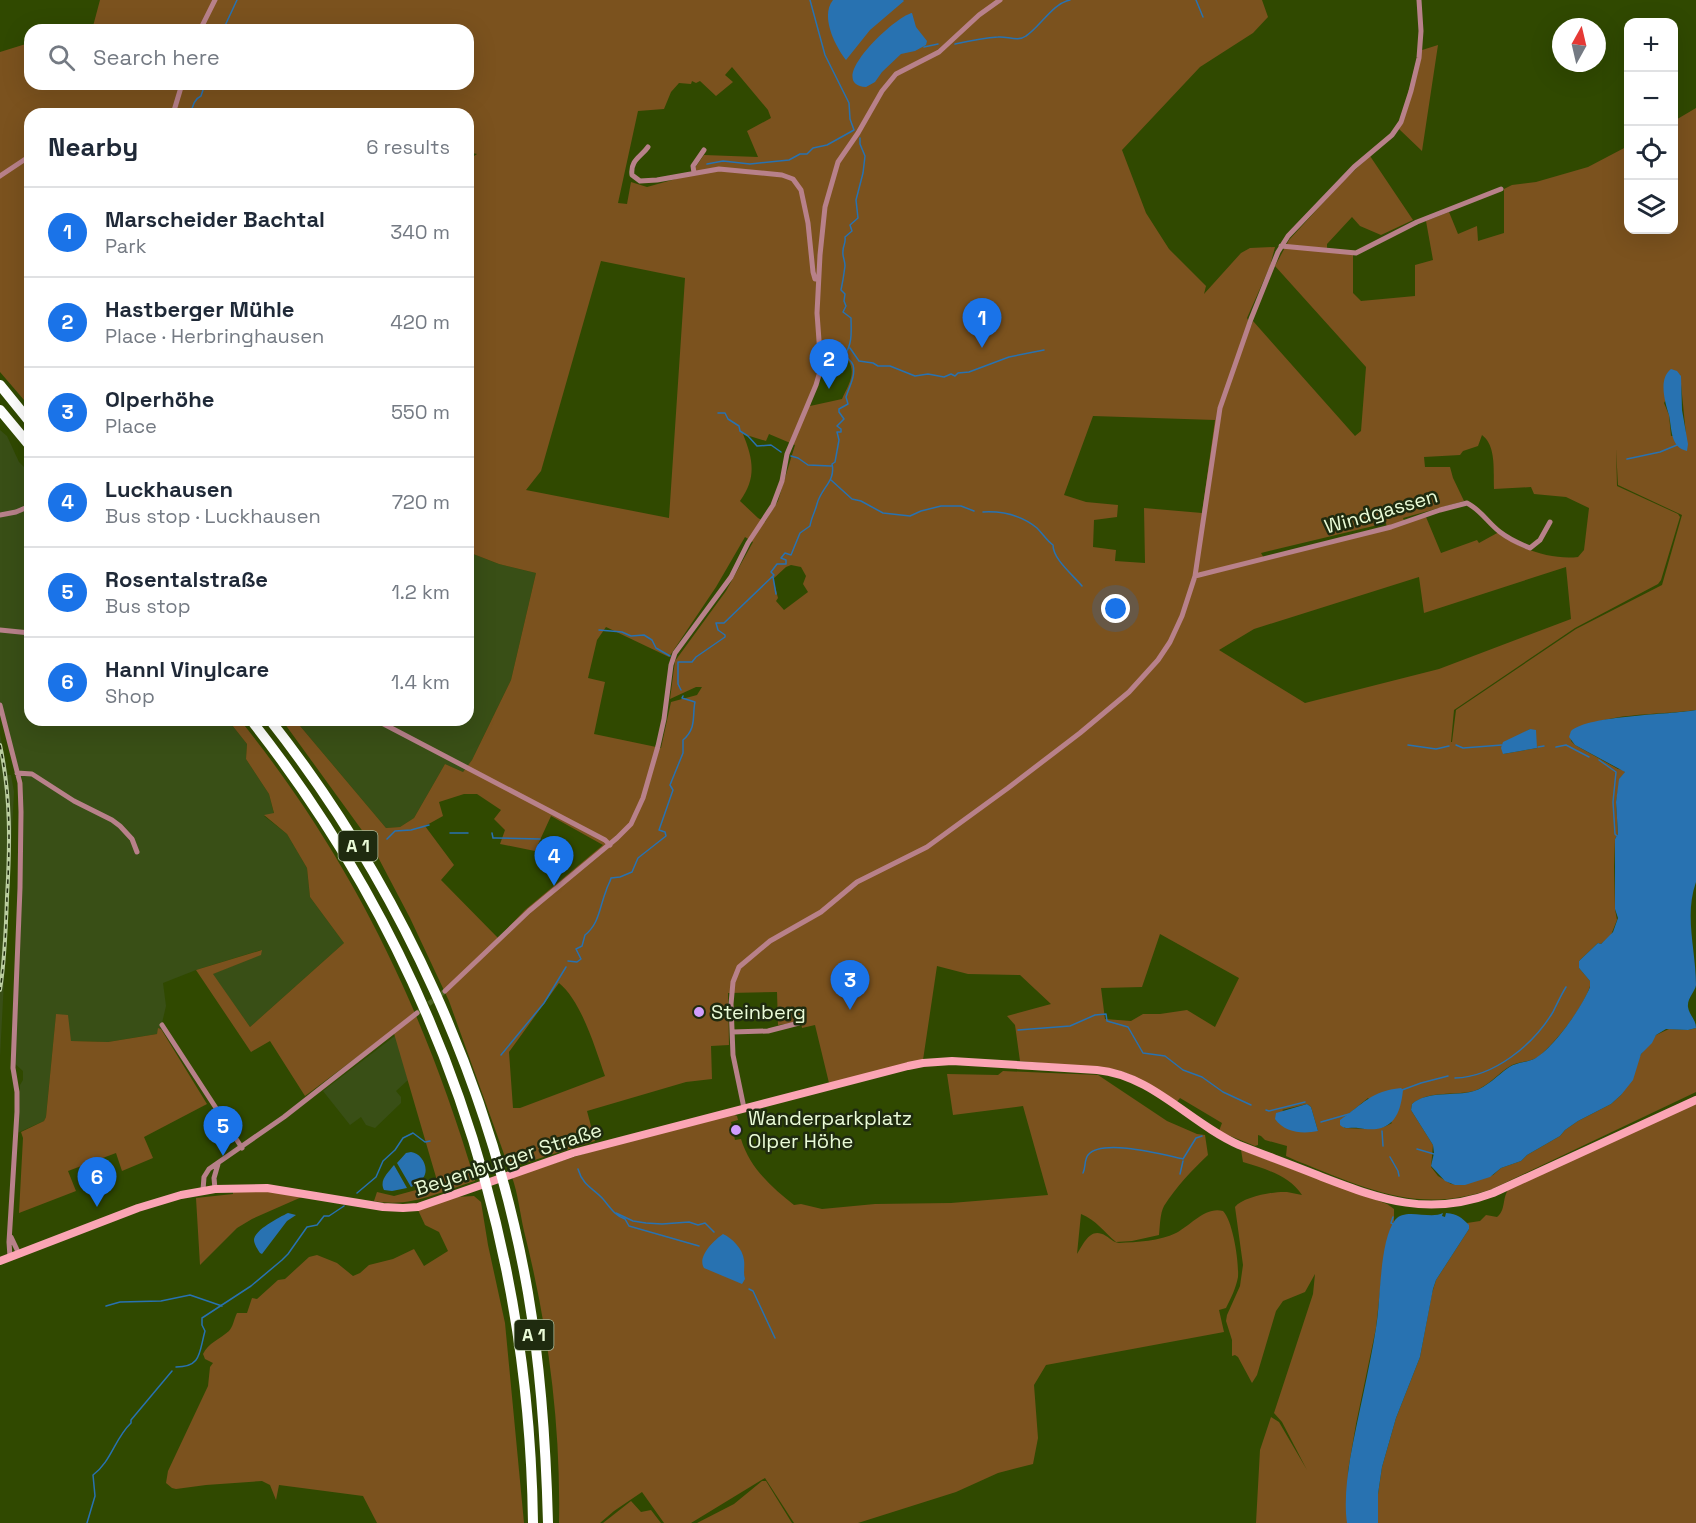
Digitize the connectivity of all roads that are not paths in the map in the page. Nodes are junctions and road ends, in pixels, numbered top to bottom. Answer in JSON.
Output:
{"nodes":[{"id":1,"x":215,"y":0,"type":"edge"},
{"id":2,"x":1000,"y":0,"type":"edge"},
{"id":3,"x":1419,"y":0,"type":"edge"},
{"id":4,"x":203,"y":24,"type":"edge"},
{"id":5,"x":180,"y":90,"type":"edge"},
{"id":6,"x":175,"y":108,"type":"edge"},
{"id":7,"x":648,"y":147,"type":"dead end"},
{"id":8,"x":704,"y":150,"type":"dead end"},
{"id":9,"x":24,"y":160,"type":"edge"},
{"id":10,"x":694,"y":173,"type":"junction"},
{"id":11,"x":0,"y":176,"type":"edge"},
{"id":12,"x":1501,"y":189,"type":"dead end"},
{"id":13,"x":1281,"y":246,"type":"junction"},
{"id":14,"x":818,"y":279,"type":"junction"},
{"id":15,"x":0,"y":385,"type":"edge"},
{"id":16,"x":0,"y":410,"type":"edge"},
{"id":17,"x":24,"y":415,"type":"edge"},
{"id":18,"x":24,"y":439,"type":"edge"},
{"id":19,"x":24,"y":509,"type":"edge"},
{"id":20,"x":0,"y":515,"type":"edge"},
{"id":21,"x":1551,"y":522,"type":"dead end"},
{"id":22,"x":1195,"y":576,"type":"junction"},
{"id":23,"x":0,"y":630,"type":"edge"},
{"id":24,"x":24,"y":632,"type":"edge"},
{"id":25,"x":0,"y":705,"type":"edge"},
{"id":26,"x":255,"y":726,"type":"edge"},
{"id":27,"x":274,"y":726,"type":"edge"},
{"id":28,"x":387,"y":726,"type":"edge"},
{"id":29,"x":17,"y":773,"type":"junction"},
{"id":30,"x":610,"y":845,"type":"junction"},
{"id":31,"x":137,"y":852,"type":"dead end"},
{"id":32,"x":445,"y":991,"type":"tunnel mouth"},
{"id":33,"x":417,"y":1013,"type":"tunnel mouth"},
{"id":34,"x":799,"y":1023,"type":"dead end"},
{"id":35,"x":162,"y":1025,"type":"dead end"},
{"id":36,"x":732,"y":1032,"type":"junction"},
{"id":37,"x":1696,"y":1100,"type":"edge"},
{"id":38,"x":744,"y":1108,"type":"junction"},
{"id":39,"x":242,"y":1148,"type":"junction"},
{"id":40,"x":221,"y":1161,"type":"junction"},
{"id":41,"x":215,"y":1189,"type":"junction"},
{"id":42,"x":203,"y":1191,"type":"junction"},
{"id":43,"x":15,"y":1255,"type":"junction"},
{"id":44,"x":0,"y":1261,"type":"edge"},
{"id":45,"x":533,"y":1523,"type":"edge"},
{"id":46,"x":548,"y":1523,"type":"edge"}],
"edges":[{"from":1,"to":4,"type":"street"},
{"from":2,"to":14,"type":"street"},
{"from":3,"to":13,"type":"street"},
{"from":5,"to":6,"type":"street"},
{"from":7,"to":10,"type":"street"},
{"from":8,"to":10,"type":"street"},
{"from":9,"to":11,"type":"street"},
{"from":10,"to":14,"type":"street"},
{"from":12,"to":13,"type":"street"},
{"from":13,"to":22,"type":"street"},
{"from":14,"to":30,"type":"street"},
{"from":15,"to":17,"type":"highway"},
{"from":16,"to":18,"type":"highway"},
{"from":19,"to":20,"type":"street"},
{"from":21,"to":22,"type":"street","name":"Windgassen"},
{"from":22,"to":36,"type":"street"},
{"from":23,"to":24,"type":"street"},
{"from":25,"to":29,"type":"street"},
{"from":26,"to":45,"type":"highway","number":"A 1"},
{"from":27,"to":46,"type":"highway","number":"A 1"},
{"from":28,"to":30,"type":"street"},
{"from":29,"to":31,"type":"street"},
{"from":29,"to":43,"type":"street"},
{"from":30,"to":32,"type":"street"},
{"from":33,"to":39,"type":"street"},
{"from":34,"to":36,"type":"street"},
{"from":35,"to":39,"type":"street"},
{"from":36,"to":38,"type":"street"},
{"from":37,"to":38,"type":"main road","name":"Beyenburger Straße"},
{"from":38,"to":41,"type":"main road","name":"Beyenburger Straße"},
{"from":39,"to":40,"type":"street"},
{"from":40,"to":41,"type":"street"},
{"from":40,"to":42,"type":"street"},
{"from":41,"to":42,"type":"main road","name":"Beyenburger Straße"},
{"from":42,"to":43,"type":"main road","name":"Beyenburger Straße"},
{"from":43,"to":44,"type":"main road","name":"Beyenburger Straße"}]}
